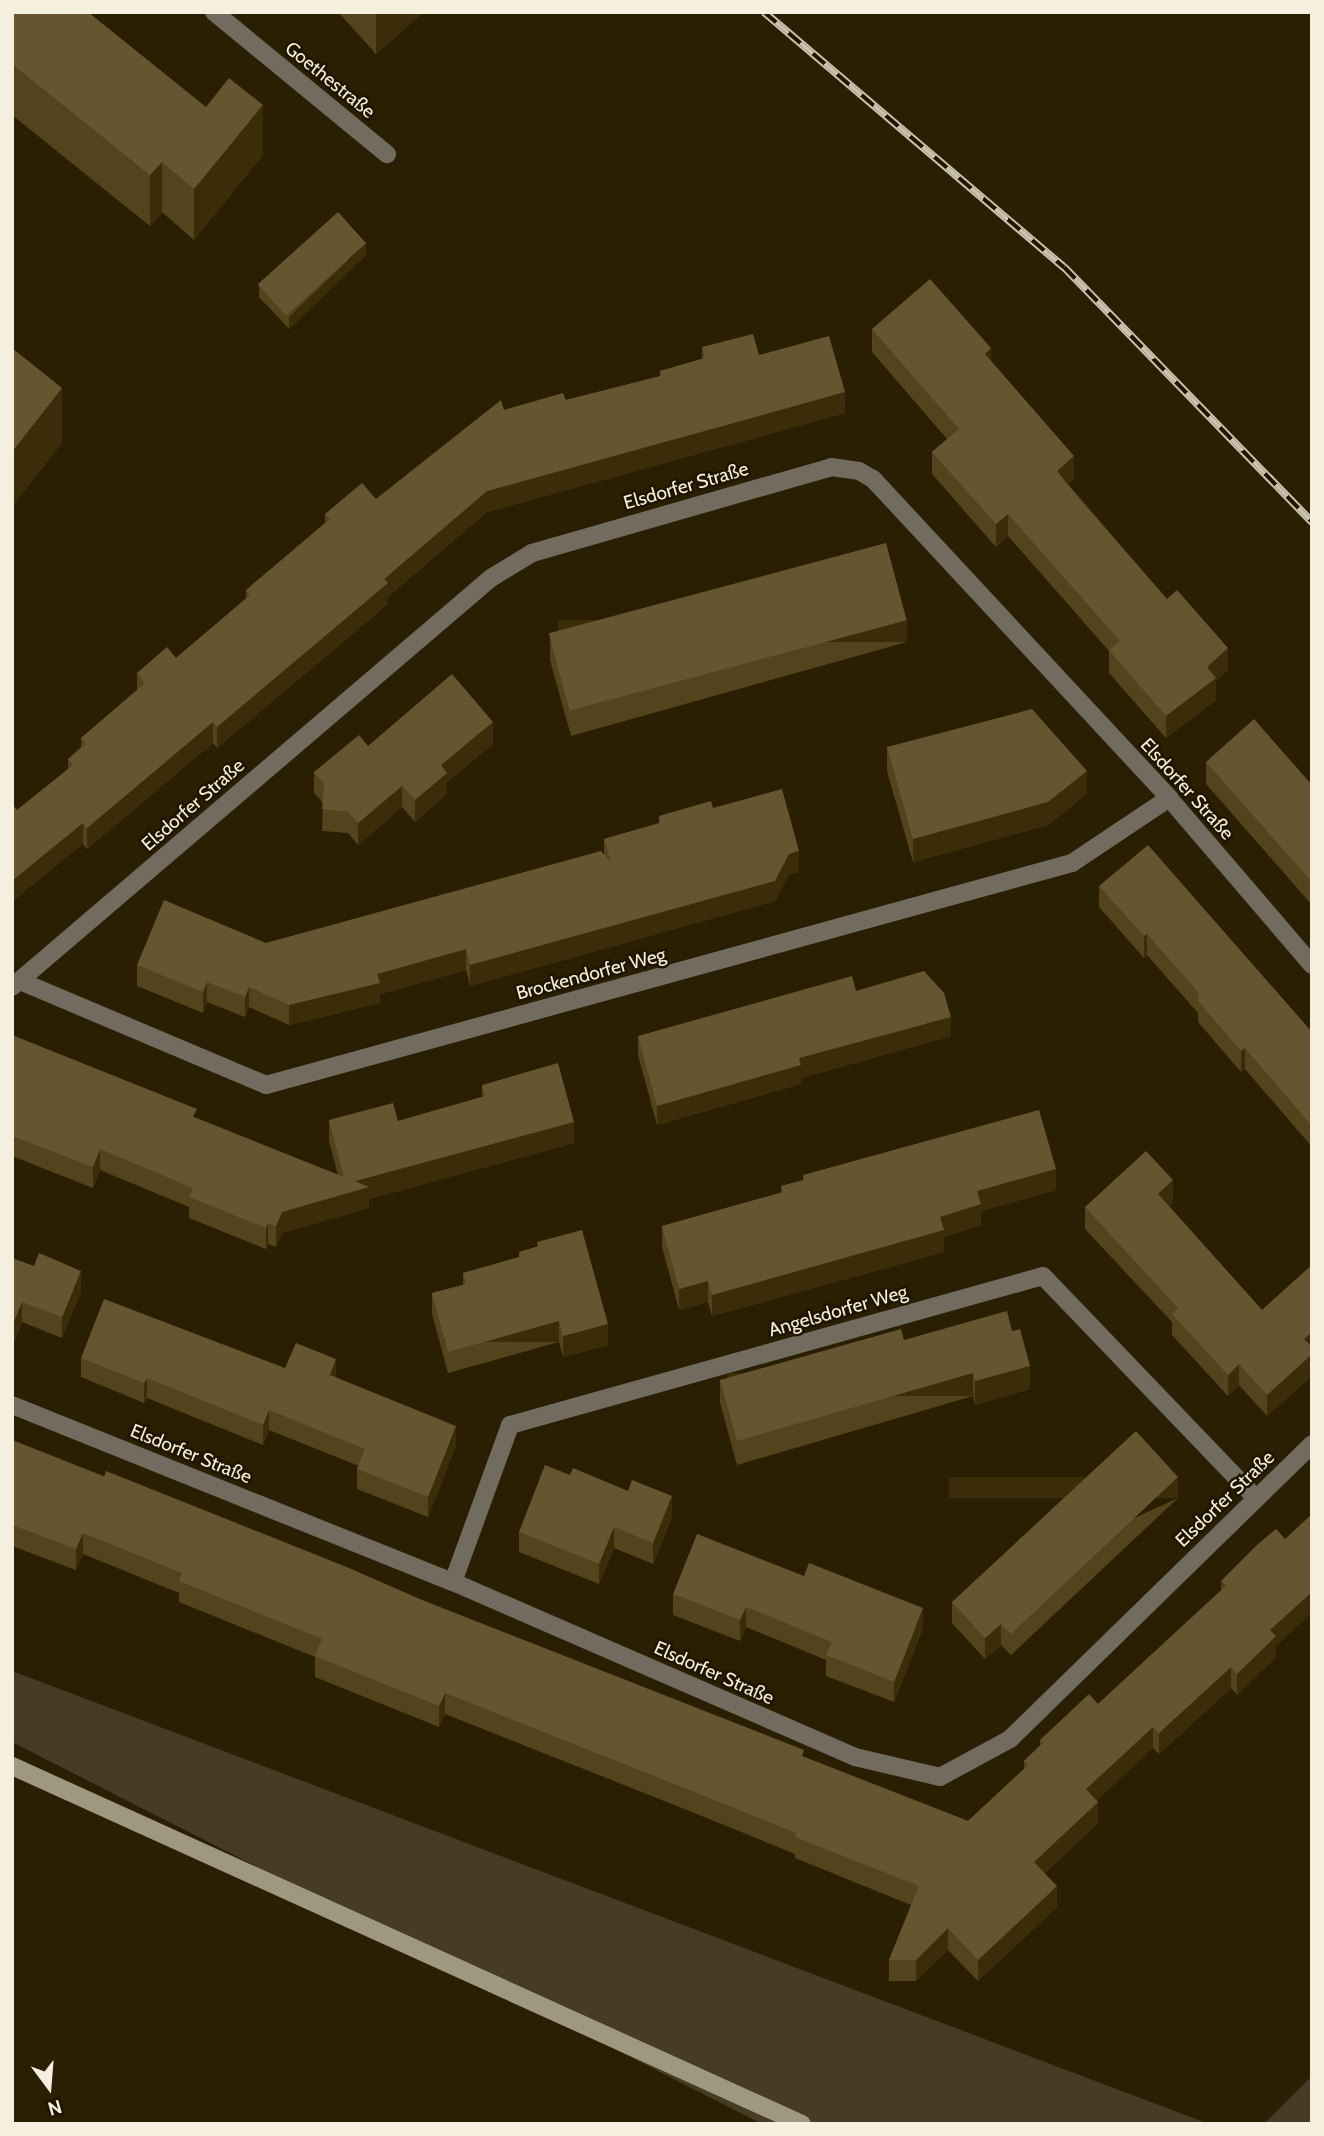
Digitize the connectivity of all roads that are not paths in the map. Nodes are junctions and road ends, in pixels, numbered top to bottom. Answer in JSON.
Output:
{"nodes":[{"id":1,"x":214,"y":12,"type":"edge"},
{"id":2,"x":387,"y":154,"type":"dead end"},
{"id":3,"x":1169,"y":798,"type":"junction"},
{"id":4,"x":1312,"y":964,"type":"edge"},
{"id":5,"x":16,"y":984,"type":"edge"},
{"id":6,"x":12,"y":1405,"type":"edge"},
{"id":7,"x":1312,"y":1444,"type":"edge"},
{"id":8,"x":1255,"y":1497,"type":"junction"},
{"id":9,"x":453,"y":1582,"type":"junction"},
{"id":10,"x":12,"y":1766,"type":"edge"},
{"id":11,"x":803,"y":2124,"type":"edge"}],
"edges":[{"from":1,"to":2,"type":"street","name":"Goethestraße"},
{"from":3,"to":4,"type":"street","name":"Elsdorfer Straße"},
{"from":3,"to":5,"type":"street","name":"Brockendorfer Weg"},
{"from":3,"to":5,"type":"street","name":"Elsdorfer Straße"},
{"from":6,"to":9,"type":"street","name":"Elsdorfer Straße"},
{"from":7,"to":8,"type":"street","name":"Elsdorfer Straße"},
{"from":8,"to":9,"type":"street","name":"Elsdorfer Straße"},
{"from":8,"to":9,"type":"street","name":"Angelsdorfer Weg"},
{"from":10,"to":11,"type":"street"}]}
